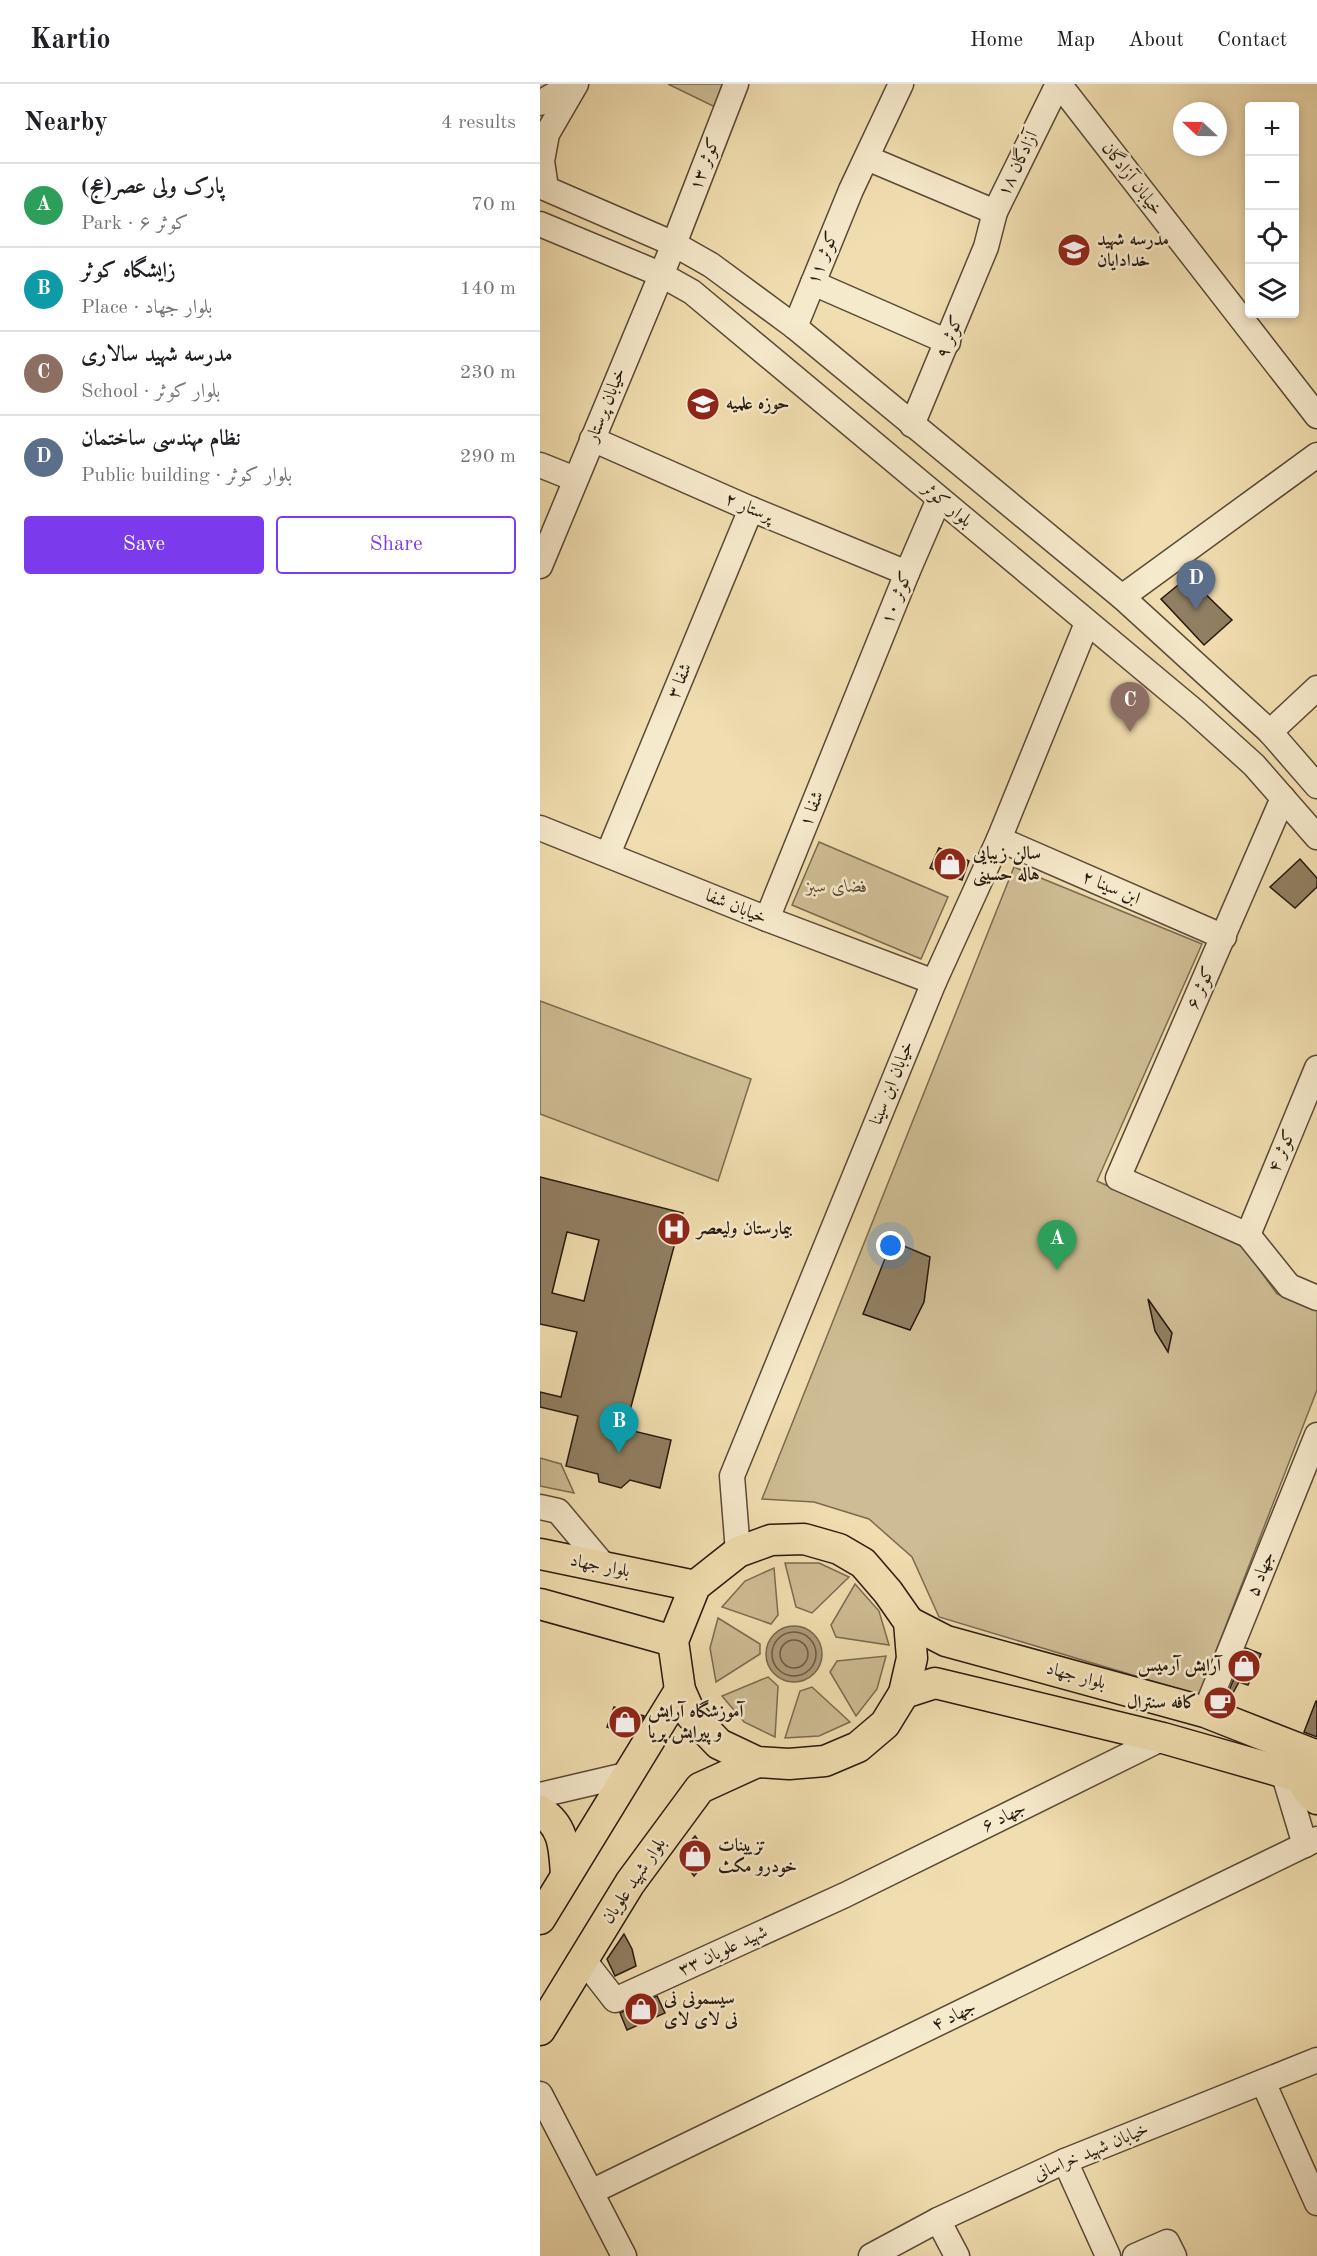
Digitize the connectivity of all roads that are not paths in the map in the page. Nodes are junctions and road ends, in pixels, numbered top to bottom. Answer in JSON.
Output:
{"nodes":[{"id":1,"x":572,"y":84,"type":"edge"},
{"id":2,"x":576,"y":84,"type":"edge"},
{"id":3,"x":736,"y":84,"type":"edge"},
{"id":4,"x":901,"y":84,"type":"edge"},
{"id":5,"x":1058,"y":84,"type":"edge"},
{"id":6,"x":540,"y":103,"type":"edge"},
{"id":7,"x":867,"y":158,"type":"junction"},
{"id":8,"x":543,"y":187,"type":"edge"},
{"id":9,"x":995,"y":212,"type":"junction"},
{"id":10,"x":540,"y":224,"type":"edge"},
{"id":11,"x":674,"y":244,"type":"junction"},
{"id":12,"x":986,"y":247,"type":"joint"},
{"id":13,"x":660,"y":274,"type":"junction"},
{"id":14,"x":813,"y":284,"type":"junction"},
{"id":15,"x":795,"y":327,"type":"junction"},
{"id":16,"x":948,"y":342,"type":"junction"},
{"id":17,"x":872,"y":391,"type":"junction"},
{"id":18,"x":1317,"y":416,"type":"edge"},
{"id":19,"x":848,"y":422,"type":"junction"},
{"id":20,"x":912,"y":426,"type":"junction"},
{"id":21,"x":592,"y":439,"type":"junction"},
{"id":22,"x":1317,"y":455,"type":"edge"},
{"id":23,"x":540,"y":465,"type":"edge"},
{"id":24,"x":575,"y":479,"type":"junction"},
{"id":25,"x":939,"y":499,"type":"junction"},
{"id":26,"x":751,"y":509,"type":"junction"},
{"id":27,"x":540,"y":566,"type":"edge"},
{"id":28,"x":907,"y":573,"type":"junction"},
{"id":29,"x":1122,"y":597,"type":"junction"},
{"id":30,"x":1087,"y":623,"type":"junction"},
{"id":31,"x":1317,"y":688,"type":"edge"},
{"id":32,"x":858,"y":698,"type":"joint"},
{"id":33,"x":1270,"y":732,"type":"junction"},
{"id":34,"x":1317,"y":786,"type":"edge"},
{"id":35,"x":1283,"y":798,"type":"junction"},
{"id":36,"x":540,"y":828,"type":"edge"},
{"id":37,"x":1317,"y":837,"type":"edge"},
{"id":38,"x":999,"y":839,"type":"junction"},
{"id":39,"x":608,"y":854,"type":"junction"},
{"id":40,"x":766,"y":920,"type":"junction"},
{"id":41,"x":1224,"y":937,"type":"junction"},
{"id":42,"x":934,"y":982,"type":"junction"},
{"id":43,"x":1317,"y":1068,"type":"edge"},
{"id":44,"x":1248,"y":1235,"type":"junction"},
{"id":45,"x":1317,"y":1298,"type":"edge"},
{"id":46,"x":1317,"y":1435,"type":"edge"},
{"id":47,"x":540,"y":1507,"type":"edge"},
{"id":48,"x":738,"y":1552,"type":"junction"},
{"id":49,"x":540,"y":1554,"type":"edge"},
{"id":50,"x":605,"y":1567,"type":"junction"},
{"id":51,"x":695,"y":1586,"type":"junction"},
{"id":52,"x":540,"y":1604,"type":"edge"},
{"id":53,"x":909,"y":1622,"type":"junction"},
{"id":54,"x":673,"y":1641,"type":"junction"},
{"id":55,"x":680,"y":1690,"type":"junction"},
{"id":56,"x":904,"y":1693,"type":"junction"},
{"id":57,"x":1204,"y":1712,"type":"junction"},
{"id":58,"x":1163,"y":1738,"type":"junction"},
{"id":59,"x":757,"y":1762,"type":"junction"},
{"id":60,"x":1306,"y":1771,"type":"edge"},
{"id":61,"x":630,"y":1774,"type":"junction"},
{"id":62,"x":540,"y":1795,"type":"edge"},
{"id":63,"x":540,"y":1811,"type":"edge"},
{"id":64,"x":1311,"y":1842,"type":"edge"},
{"id":65,"x":566,"y":1875,"type":"junction"},
{"id":66,"x":845,"y":1895,"type":"joint"},
{"id":67,"x":540,"y":1919,"type":"edge"},
{"id":68,"x":583,"y":1959,"type":"junction"},
{"id":69,"x":540,"y":2030,"type":"edge"},
{"id":70,"x":1317,"y":2060,"type":"edge"},
{"id":71,"x":1263,"y":2082,"type":"junction"},
{"id":72,"x":540,"y":2094,"type":"edge"},
{"id":73,"x":1065,"y":2161,"type":"junction"},
{"id":74,"x":591,"y":2192,"type":"junction"},
{"id":75,"x":1317,"y":2203,"type":"edge"},
{"id":76,"x":938,"y":2220,"type":"junction"},
{"id":77,"x":880,"y":2254,"type":"edge"},
{"id":78,"x":624,"y":2256,"type":"edge"},
{"id":79,"x":957,"y":2256,"type":"edge"},
{"id":80,"x":1108,"y":2256,"type":"edge"},
{"id":81,"x":1135,"y":2256,"type":"edge"},
{"id":82,"x":1174,"y":2256,"type":"edge"}],
"edges":[{"from":1,"to":6,"type":"street"},
{"from":2,"to":8,"type":"street"},
{"from":3,"to":11,"type":"street","name":"کوثر ۱۳"},
{"from":4,"to":7,"type":"street","name":"کوثر ۱۱"},
{"from":5,"to":9,"type":"street","name":"آزادگان ۱۸"},
{"from":5,"to":18,"type":"street","name":"خیابان آزادگان"},
{"from":7,"to":9,"type":"street"},
{"from":7,"to":14,"type":"street","name":"کوثر ۱۱"},
{"from":8,"to":11,"type":"street"},
{"from":9,"to":12,"type":"street","name":"آزادگان ۱۸"},
{"from":10,"to":13,"type":"street","name":"بلوار کوثر"},
{"from":11,"to":13,"type":"street","name":"خیابان پرستار"},
{"from":11,"to":15,"type":"street"},
{"from":12,"to":16,"type":"street","name":"کوثر ۹"},
{"from":13,"to":19,"type":"street","name":"بلوار کوثر"},
{"from":13,"to":21,"type":"street","name":"خیابان پرستار"},
{"from":14,"to":15,"type":"street","name":"کوثر ۱۱"},
{"from":14,"to":16,"type":"street"},
{"from":15,"to":17,"type":"street"},
{"from":16,"to":20,"type":"street","name":"کوثر ۹"},
{"from":17,"to":19,"type":"street"},
{"from":17,"to":20,"type":"street"},
{"from":19,"to":25,"type":"street","name":"بلوار کوثر"},
{"from":20,"to":29,"type":"street"},
{"from":21,"to":24,"type":"street","name":"خیابان پرستار"},
{"from":21,"to":26,"type":"street","name":"پرستار ۲"},
{"from":22,"to":29,"type":"street"},
{"from":23,"to":24,"type":"street"},
{"from":24,"to":27,"type":"street","name":"خیابان پرستار"},
{"from":25,"to":28,"type":"street","name":"کوثر ۱۰"},
{"from":25,"to":30,"type":"street","name":"بلوار کوثر"},
{"from":26,"to":28,"type":"street","name":"پرستار ۲"},
{"from":26,"to":39,"type":"street","name":"شفا ۳"},
{"from":28,"to":32,"type":"street","name":"کوثر ۱۰"},
{"from":29,"to":33,"type":"street"},
{"from":30,"to":35,"type":"street","name":"بلوار کوثر"},
{"from":30,"to":38,"type":"street","name":"خیابان ابن سینا"},
{"from":31,"to":33,"type":"street"},
{"from":32,"to":40,"type":"street","name":"شفا ۱"},
{"from":33,"to":34,"type":"street"},
{"from":35,"to":37,"type":"street","name":"بلوار کوثر"},
{"from":35,"to":41,"type":"street","name":"کوثر ۶"},
{"from":36,"to":39,"type":"street","name":"خیابان شفا"},
{"from":38,"to":41,"type":"street","name":"ابن سینا ۲"},
{"from":38,"to":42,"type":"street","name":"خیابان ابن سینا"},
{"from":39,"to":40,"type":"street","name":"خیابان شفا"},
{"from":40,"to":42,"type":"street","name":"خیابان شفا"},
{"from":41,"to":44,"type":"street","name":"کوثر ۶"},
{"from":42,"to":48,"type":"street","name":"خیابان ابن سینا"},
{"from":43,"to":44,"type":"street","name":"کوثر ۴"},
{"from":44,"to":45,"type":"street"},
{"from":46,"to":57,"type":"street","name":"جهاد ۵"},
{"from":47,"to":50,"type":"street"},
{"from":48,"to":51,"type":"main road"},
{"from":48,"to":53,"type":"main road"},
{"from":49,"to":50,"type":"main road","name":"بلوار جهاد"},
{"from":50,"to":51,"type":"main road","name":"بلوار جهاد"},
{"from":51,"to":54,"type":"main road"},
{"from":52,"to":54,"type":"main road"},
{"from":53,"to":56,"type":"main road"},
{"from":53,"to":57,"type":"main road","name":"بلوار جهاد"},
{"from":54,"to":55,"type":"main road"},
{"from":55,"to":59,"type":"main road"},
{"from":55,"to":61,"type":"main road"},
{"from":56,"to":58,"type":"main road"},
{"from":56,"to":59,"type":"main road"},
{"from":57,"to":60,"type":"main road","name":"بلوار جهاد"},
{"from":58,"to":60,"type":"main road"},
{"from":58,"to":66,"type":"street","name":"جهاد ۶"},
{"from":59,"to":68,"type":"main road","name":"بلوار شهید علویان"},
{"from":60,"to":64,"type":"street"},
{"from":61,"to":62,"type":"street"},
{"from":61,"to":65,"type":"main road"},
{"from":63,"to":65,"type":"main road"},
{"from":64,"to":74,"type":"street","name":"جهاد ۴"},
{"from":65,"to":67,"type":"main road"},
{"from":66,"to":68,"type":"street","name":"شهید علویان ۳۳"},
{"from":68,"to":69,"type":"main road","name":"بلوار شهید علویان"},
{"from":70,"to":71,"type":"street","name":"خیابان شهید خراسانی"},
{"from":71,"to":73,"type":"street","name":"خیابان شهید خراسانی"},
{"from":71,"to":75,"type":"street"},
{"from":72,"to":74,"type":"street"},
{"from":73,"to":76,"type":"street","name":"خیابان شهید خراسانی"},
{"from":73,"to":80,"type":"street"},
{"from":74,"to":78,"type":"street"},
{"from":76,"to":77,"type":"street","name":"خیابان شهید خراسانی"},
{"from":76,"to":79,"type":"street"},
{"from":81,"to":82,"type":"street"}]}
